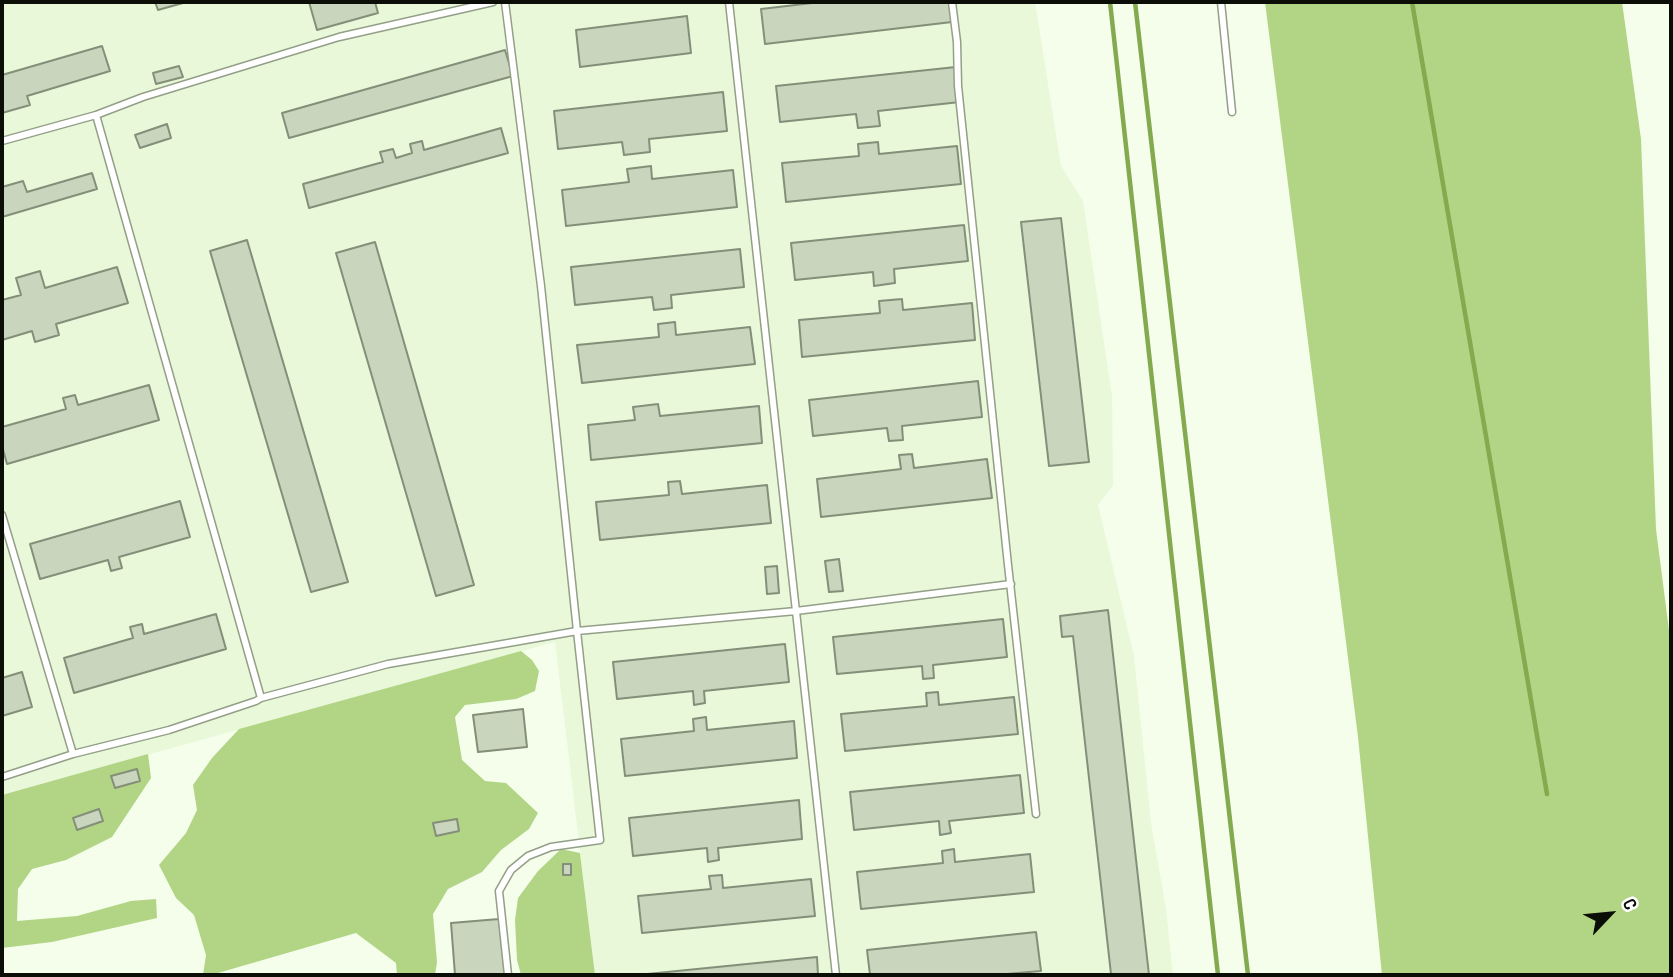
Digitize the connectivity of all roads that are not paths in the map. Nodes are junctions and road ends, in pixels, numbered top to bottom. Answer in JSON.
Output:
{"nodes":[{"id":1,"x":493,"y":2,"type":"edge"},
{"id":2,"x":505,"y":2,"type":"edge"},
{"id":3,"x":729,"y":2,"type":"edge"},
{"id":4,"x":952,"y":2,"type":"edge"},
{"id":5,"x":1221,"y":2,"type":"edge"},
{"id":6,"x":1232,"y":112,"type":"dead end"},
{"id":7,"x":96,"y":115,"type":"junction"},
{"id":8,"x":2,"y":141,"type":"edge"},
{"id":9,"x":2,"y":515,"type":"edge"},
{"id":10,"x":1011,"y":584,"type":"junction"},
{"id":11,"x":796,"y":611,"type":"junction"},
{"id":12,"x":576,"y":631,"type":"junction"},
{"id":13,"x":261,"y":698,"type":"junction"},
{"id":14,"x":73,"y":754,"type":"junction"},
{"id":15,"x":2,"y":777,"type":"edge"},
{"id":16,"x":1036,"y":814,"type":"dead end"},
{"id":17,"x":508,"y":975,"type":"edge"},
{"id":18,"x":836,"y":975,"type":"edge"}],
"edges":[{"from":1,"to":7,"type":"lane"},
{"from":2,"to":12,"type":"lane"},
{"from":3,"to":11,"type":"lane"},
{"from":4,"to":10,"type":"lane"},
{"from":5,"to":6,"type":"lane"},
{"from":7,"to":8,"type":"lane"},
{"from":7,"to":13,"type":"lane"},
{"from":9,"to":14,"type":"lane"},
{"from":10,"to":11,"type":"lane"},
{"from":10,"to":16,"type":"lane"},
{"from":11,"to":12,"type":"lane"},
{"from":11,"to":18,"type":"lane"},
{"from":12,"to":13,"type":"lane"},
{"from":12,"to":17,"type":"lane"},
{"from":13,"to":14,"type":"lane"},
{"from":14,"to":15,"type":"lane"}]}
